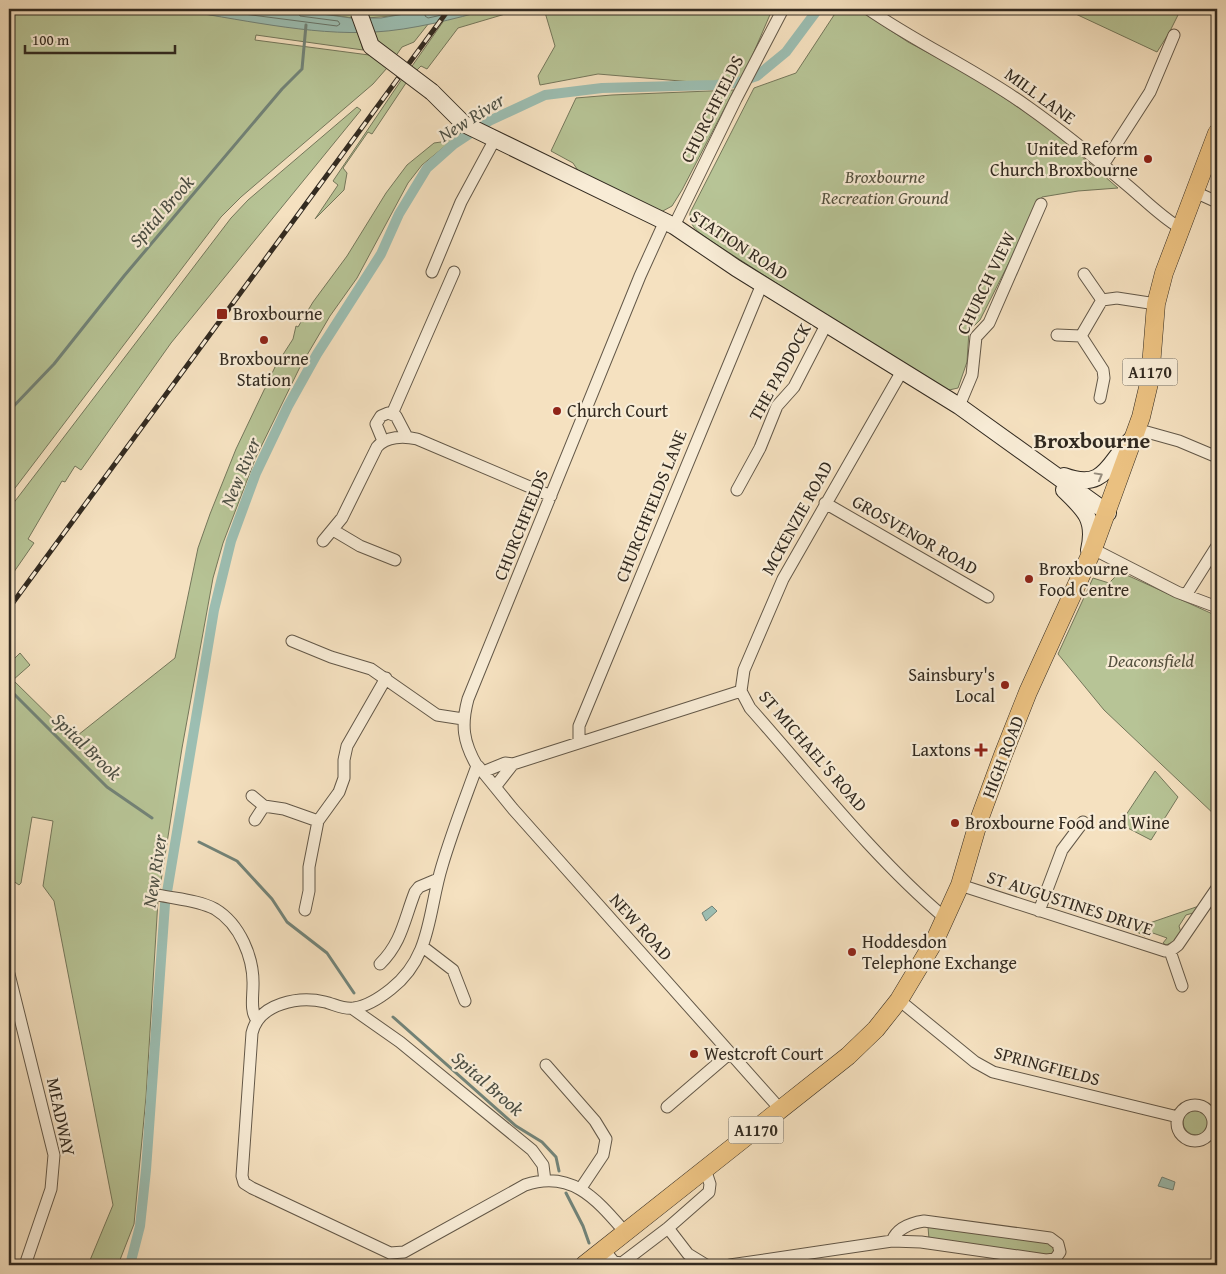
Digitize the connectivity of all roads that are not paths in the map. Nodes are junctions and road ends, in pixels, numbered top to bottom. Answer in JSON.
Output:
{"nodes":[{"id":1,"x":783,"y":9,"type":"edge"},
{"id":2,"x":868,"y":9,"type":"edge"},
{"id":3,"x":359,"y":10,"type":"edge"},
{"id":4,"x":1174,"y":35,"type":"dead end"},
{"id":5,"x":481,"y":132,"type":"junction"},
{"id":6,"x":1217,"y":133,"type":"edge"},
{"id":7,"x":1103,"y":165,"type":"junction"},
{"id":8,"x":1195,"y":192,"type":"junction"},
{"id":9,"x":1217,"y":202,"type":"edge"},
{"id":10,"x":1041,"y":204,"type":"dead end"},
{"id":11,"x":670,"y":223,"type":"junction"},
{"id":12,"x":1180,"y":228,"type":"junction"},
{"id":13,"x":432,"y":272,"type":"dead end"},
{"id":14,"x":454,"y":272,"type":"dead end"},
{"id":15,"x":1084,"y":274,"type":"dead end"},
{"id":16,"x":762,"y":284,"type":"junction"},
{"id":17,"x":1102,"y":300,"type":"junction"},
{"id":18,"x":1156,"y":304,"type":"junction"},
{"id":19,"x":826,"y":325,"type":"junction"},
{"id":20,"x":1057,"y":335,"type":"dead end"},
{"id":21,"x":1081,"y":336,"type":"junction"},
{"id":22,"x":902,"y":371,"type":"junction"},
{"id":23,"x":1100,"y":398,"type":"dead end"},
{"id":24,"x":959,"y":406,"type":"junction"},
{"id":25,"x":392,"y":414,"type":"junction"},
{"id":26,"x":1135,"y":433,"type":"junction"},
{"id":27,"x":407,"y":437,"type":"junction"},
{"id":28,"x":383,"y":441,"type":"junction"},
{"id":29,"x":1217,"y":457,"type":"edge"},
{"id":30,"x":1037,"y":464,"type":"junction"},
{"id":31,"x":737,"y":490,"type":"dead end"},
{"id":32,"x":552,"y":496,"type":"junction"},
{"id":33,"x":825,"y":503,"type":"junction"},
{"id":34,"x":1108,"y":513,"type":"junction"},
{"id":35,"x":1089,"y":519,"type":"junction"},
{"id":36,"x":333,"y":530,"type":"junction"},
{"id":37,"x":323,"y":540,"type":"dead end"},
{"id":38,"x":1217,"y":546,"type":"edge"},
{"id":39,"x":1094,"y":549,"type":"junction"},
{"id":40,"x":395,"y":560,"type":"dead end"},
{"id":41,"x":1086,"y":567,"type":"junction"},
{"id":42,"x":1186,"y":595,"type":"junction"},
{"id":43,"x":988,"y":597,"type":"dead end"},
{"id":44,"x":1217,"y":607,"type":"edge"},
{"id":45,"x":292,"y":640,"type":"dead end"},
{"id":46,"x":386,"y":678,"type":"junction"},
{"id":47,"x":741,"y":690,"type":"junction"},
{"id":48,"x":463,"y":719,"type":"junction"},
{"id":49,"x":579,"y":741,"type":"junction"},
{"id":50,"x":513,"y":764,"type":"junction"},
{"id":51,"x":480,"y":769,"type":"junction"},
{"id":52,"x":495,"y":787,"type":"junction"},
{"id":53,"x":252,"y":796,"type":"dead end"},
{"id":54,"x":264,"y":806,"type":"junction"},
{"id":55,"x":255,"y":820,"type":"dead end"},
{"id":56,"x":318,"y":820,"type":"junction"},
{"id":57,"x":1083,"y":822,"type":"dead end"},
{"id":58,"x":438,"y":879,"type":"junction"},
{"id":59,"x":960,"y":885,"type":"junction"},
{"id":60,"x":1217,"y":888,"type":"edge"},
{"id":61,"x":158,"y":895,"type":"dead end"},
{"id":62,"x":305,"y":910,"type":"dead end"},
{"id":63,"x":1039,"y":911,"type":"junction"},
{"id":64,"x":945,"y":918,"type":"junction"},
{"id":65,"x":423,"y":948,"type":"junction"},
{"id":66,"x":1170,"y":951,"type":"junction"},
{"id":67,"x":380,"y":964,"type":"dead end"},
{"id":68,"x":9,"y":974,"type":"edge"},
{"id":69,"x":1182,"y":986,"type":"dead end"},
{"id":70,"x":899,"y":1000,"type":"junction"},
{"id":71,"x":465,"y":1001,"type":"dead end"},
{"id":72,"x":353,"y":1009,"type":"junction"},
{"id":73,"x":257,"y":1020,"type":"junction"},
{"id":74,"x":730,"y":1053,"type":"junction"},
{"id":75,"x":546,"y":1066,"type":"dead end"},
{"id":76,"x":667,"y":1107,"type":"dead end"},
{"id":77,"x":781,"y":1110,"type":"junction"},
{"id":78,"x":1178,"y":1118,"type":"dead end"},
{"id":79,"x":704,"y":1169,"type":"junction"},
{"id":80,"x":545,"y":1181,"type":"junction"},
{"id":81,"x":581,"y":1188,"type":"junction"},
{"id":82,"x":924,"y":1221,"type":"junction"},
{"id":83,"x":668,"y":1228,"type":"junction"},
{"id":84,"x":625,"y":1232,"type":"junction"},
{"id":85,"x":892,"y":1241,"type":"junction"},
{"id":86,"x":921,"y":1242,"type":"junction"},
{"id":87,"x":610,"y":1259,"type":"edge"},
{"id":88,"x":25,"y":1265,"type":"edge"},
{"id":89,"x":584,"y":1265,"type":"edge"},
{"id":90,"x":706,"y":1265,"type":"edge"},
{"id":91,"x":730,"y":1265,"type":"edge"}],
"edges":[{"from":1,"to":11,"type":"street","name":"CHURCHFIELDS"},
{"from":2,"to":7,"type":"street","name":"MILL LANE"},
{"from":3,"to":5,"type":"main road","name":"STATION ROAD","bridge":true},
{"from":4,"to":7,"type":"street"},
{"from":5,"to":11,"type":"main road","name":"STATION ROAD"},
{"from":5,"to":13,"type":"street"},
{"from":6,"to":8,"type":"main road","number":"A1170"},
{"from":7,"to":12,"type":"street","name":"MILL LANE"},
{"from":8,"to":9,"type":"street"},
{"from":8,"to":12,"type":"main road","number":"A1170"},
{"from":10,"to":24,"type":"street","name":"CHURCH VIEW"},
{"from":11,"to":16,"type":"main road","name":"STATION ROAD"},
{"from":11,"to":32,"type":"street","name":"CHURCHFIELDS"},
{"from":12,"to":18,"type":"main road","number":"A1170"},
{"from":14,"to":25,"type":"street"},
{"from":15,"to":17,"type":"street"},
{"from":16,"to":19,"type":"main road","name":"STATION ROAD"},
{"from":16,"to":49,"type":"street","name":"CHURCHFIELDS LANE"},
{"from":17,"to":18,"type":"street"},
{"from":17,"to":21,"type":"street"},
{"from":18,"to":26,"type":"main road","number":"A1170"},
{"from":19,"to":22,"type":"main road","name":"STATION ROAD"},
{"from":19,"to":31,"type":"street","name":"THE PADDOCK"},
{"from":20,"to":21,"type":"street"},
{"from":21,"to":23,"type":"street"},
{"from":22,"to":24,"type":"main road","name":"STATION ROAD"},
{"from":22,"to":33,"type":"street","name":"MCKENZIE ROAD"},
{"from":24,"to":30,"type":"main road","name":"STATION ROAD"},
{"from":25,"to":27,"type":"street"},
{"from":25,"to":28,"type":"street"},
{"from":26,"to":29,"type":"street"},
{"from":30,"to":26,"type":"main road","one_way":true},
{"from":26,"to":34,"type":"main road","number":"A1170"},
{"from":27,"to":28,"type":"street"},
{"from":27,"to":32,"type":"street"},
{"from":28,"to":36,"type":"street"},
{"from":30,"to":34,"type":"main road","name":"STATION ROAD"},
{"from":30,"to":35,"type":"main road"},
{"from":32,"to":48,"type":"street","name":"CHURCHFIELDS"},
{"from":33,"to":43,"type":"street","name":"GROSVENOR ROAD"},
{"from":33,"to":47,"type":"street","name":"MCKENZIE ROAD"},
{"from":34,"to":35,"type":"main road"},
{"from":34,"to":39,"type":"main road","name":"HIGH ROAD","number":"A1170"},
{"from":35,"to":41,"type":"main road"},
{"from":36,"to":37,"type":"street"},
{"from":36,"to":40,"type":"street"},
{"from":38,"to":42,"type":"street"},
{"from":39,"to":41,"type":"main road","name":"HIGH ROAD","number":"A1170"},
{"from":39,"to":42,"type":"street"},
{"from":41,"to":59,"type":"main road","name":"HIGH ROAD","number":"A1170"},
{"from":42,"to":44,"type":"street"},
{"from":45,"to":46,"type":"street"},
{"from":46,"to":48,"type":"street"},
{"from":46,"to":56,"type":"street"},
{"from":47,"to":49,"type":"street","name":"ST MICHAEL'S ROAD"},
{"from":47,"to":64,"type":"street","name":"ST MICHAEL'S ROAD"},
{"from":48,"to":51,"type":"street","name":"CHURCHFIELDS"},
{"from":49,"to":50,"type":"street","name":"ST MICHAEL'S ROAD"},
{"from":50,"to":51,"type":"street","name":"ST MICHAEL'S ROAD"},
{"from":50,"to":52,"type":"street"},
{"from":51,"to":52,"type":"street","name":"NEW ROAD"},
{"from":51,"to":58,"type":"street"},
{"from":52,"to":74,"type":"street","name":"NEW ROAD"},
{"from":53,"to":54,"type":"street"},
{"from":54,"to":55,"type":"street"},
{"from":54,"to":56,"type":"street"},
{"from":56,"to":62,"type":"street"},
{"from":57,"to":63,"type":"street"},
{"from":58,"to":65,"type":"street"},
{"from":58,"to":67,"type":"street"},
{"from":59,"to":63,"type":"street","name":"ST AUGUSTINES DRIVE"},
{"from":59,"to":64,"type":"main road","name":"HIGH ROAD","number":"A1170"},
{"from":60,"to":66,"type":"street","name":"ST AUGUSTINES DRIVE"},
{"from":61,"to":73,"type":"street"},
{"from":63,"to":66,"type":"street","name":"ST AUGUSTINES DRIVE"},
{"from":64,"to":70,"type":"main road","name":"HIGH ROAD","number":"A1170"},
{"from":65,"to":71,"type":"street"},
{"from":65,"to":72,"type":"street"},
{"from":66,"to":69,"type":"street","name":"ST AUGUSTINES DRIVE"},
{"from":68,"to":88,"type":"street","name":"MEADWAY"},
{"from":70,"to":77,"type":"main road","number":"A1170"},
{"from":70,"to":78,"type":"street","name":"SPRINGFIELDS"},
{"from":72,"to":73,"type":"street"},
{"from":72,"to":80,"type":"street"},
{"from":73,"to":80,"type":"street"},
{"from":74,"to":76,"type":"street"},
{"from":74,"to":77,"type":"street","name":"NEW ROAD"},
{"from":75,"to":81,"type":"street"},
{"from":77,"to":79,"type":"main road","number":"A1170"},
{"from":79,"to":83,"type":"street"},
{"from":79,"to":84,"type":"main road","number":"A1170"},
{"from":80,"to":81,"type":"street"},
{"from":81,"to":84,"type":"street"},
{"from":82,"to":85,"type":"street"},
{"from":82,"to":86,"type":"street"},
{"from":82,"to":86,"type":"street"},
{"from":83,"to":87,"type":"street"},
{"from":83,"to":90,"type":"street"},
{"from":84,"to":87,"type":"main road","number":"A1170"},
{"from":85,"to":86,"type":"street"},
{"from":85,"to":91,"type":"street"},
{"from":87,"to":89,"type":"main road","number":"A1170"}]}
